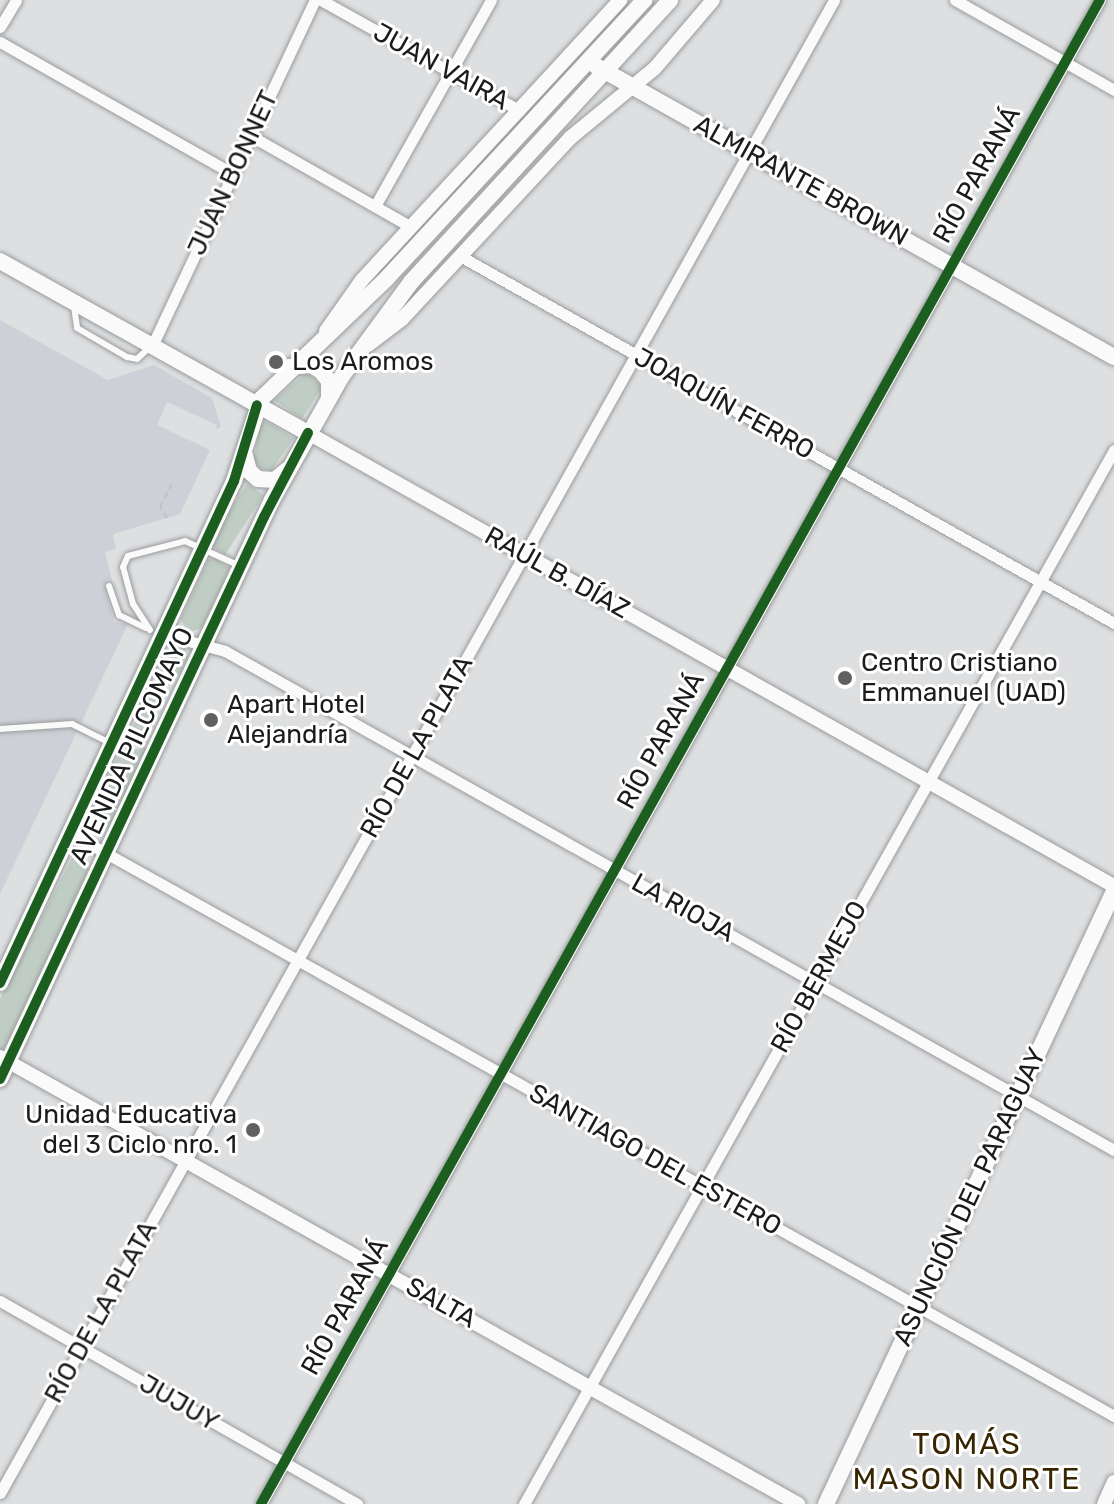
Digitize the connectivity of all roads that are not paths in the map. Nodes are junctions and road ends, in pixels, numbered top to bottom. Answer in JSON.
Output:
{"nodes":[{"id":1,"x":16,"y":0,"type":"edge"},
{"id":2,"x":318,"y":0,"type":"edge"},
{"id":3,"x":491,"y":0,"type":"edge"},
{"id":4,"x":620,"y":0,"type":"edge"},
{"id":5,"x":644,"y":0,"type":"edge"},
{"id":6,"x":670,"y":0,"type":"edge"},
{"id":7,"x":713,"y":0,"type":"edge"},
{"id":8,"x":834,"y":0,"type":"edge"},
{"id":9,"x":955,"y":0,"type":"edge"},
{"id":10,"x":1100,"y":0,"type":"edge"},
{"id":11,"x":977,"y":6,"type":"edge"},
{"id":12,"x":0,"y":27,"type":"edge"},
{"id":13,"x":0,"y":42,"type":"edge"},
{"id":14,"x":572,"y":52,"type":"junction"},
{"id":15,"x":588,"y":61,"type":"junction"},
{"id":16,"x":1065,"y":62,"type":"junction"},
{"id":17,"x":605,"y":71,"type":"junction"},
{"id":18,"x":451,"y":72,"type":"junction"},
{"id":19,"x":634,"y":87,"type":"junction"},
{"id":20,"x":1114,"y":90,"type":"edge"},
{"id":21,"x":519,"y":110,"type":"junction"},
{"id":22,"x":251,"y":136,"type":"junction"},
{"id":23,"x":750,"y":152,"type":"junction"},
{"id":24,"x":233,"y":174,"type":"junction"},
{"id":25,"x":375,"y":206,"type":"junction"},
{"id":26,"x":411,"y":227,"type":"junction"},
{"id":27,"x":460,"y":256,"type":"junction"},
{"id":28,"x":0,"y":261,"type":"edge"},
{"id":29,"x":951,"y":265,"type":"junction"},
{"id":30,"x":319,"y":341,"type":"junction"},
{"id":31,"x":152,"y":346,"type":"junction"},
{"id":32,"x":358,"y":352,"type":"junction"},
{"id":33,"x":637,"y":355,"type":"junction"},
{"id":34,"x":1114,"y":357,"type":"edge"},
{"id":35,"x":289,"y":367,"type":"junction"},
{"id":36,"x":329,"y":398,"type":"junction"},
{"id":37,"x":257,"y":405,"type":"junction"},
{"id":38,"x":308,"y":433,"type":"junction"},
{"id":39,"x":1114,"y":450,"type":"edge"},
{"id":40,"x":244,"y":451,"type":"junction"},
{"id":41,"x":288,"y":468,"type":"junction"},
{"id":42,"x":839,"y":468,"type":"junction"},
{"id":43,"x":203,"y":548,"type":"junction"},
{"id":44,"x":525,"y":555,"type":"junction"},
{"id":45,"x":241,"y":566,"type":"junction"},
{"id":46,"x":1040,"y":581,"type":"junction"},
{"id":47,"x":109,"y":586,"type":"dead end"},
{"id":48,"x":1114,"y":623,"type":"edge"},
{"id":49,"x":157,"y":632,"type":"junction"},
{"id":50,"x":205,"y":643,"type":"junction"},
{"id":51,"x":727,"y":669,"type":"junction"},
{"id":52,"x":0,"y":729,"type":"edge"},
{"id":53,"x":111,"y":745,"type":"junction"},
{"id":54,"x":412,"y":756,"type":"junction"},
{"id":55,"x":928,"y":782,"type":"junction"},
{"id":56,"x":70,"y":833,"type":"junction"},
{"id":57,"x":106,"y":853,"type":"junction"},
{"id":58,"x":615,"y":870,"type":"junction"},
{"id":59,"x":1114,"y":888,"type":"edge"},
{"id":60,"x":299,"y":961,"type":"junction"},
{"id":61,"x":0,"y":983,"type":"edge"},
{"id":62,"x":816,"y":983,"type":"junction"},
{"id":63,"x":4,"y":1059,"type":"edge"},
{"id":64,"x":501,"y":1074,"type":"junction"},
{"id":65,"x":0,"y":1079,"type":"edge"},
{"id":66,"x":1017,"y":1096,"type":"junction"},
{"id":67,"x":1114,"y":1150,"type":"edge"},
{"id":68,"x":187,"y":1160,"type":"junction"},
{"id":69,"x":702,"y":1186,"type":"junction"},
{"id":70,"x":389,"y":1274,"type":"junction"},
{"id":71,"x":0,"y":1301,"type":"edge"},
{"id":72,"x":918,"y":1307,"type":"junction"},
{"id":73,"x":81,"y":1347,"type":"junction"},
{"id":74,"x":589,"y":1387,"type":"junction"},
{"id":75,"x":1114,"y":1416,"type":"edge"},
{"id":76,"x":284,"y":1463,"type":"junction"},
{"id":77,"x":1114,"y":1482,"type":"edge"},
{"id":78,"x":0,"y":1493,"type":"edge"},
{"id":79,"x":261,"y":1504,"type":"edge"},
{"id":80,"x":357,"y":1504,"type":"edge"},
{"id":81,"x":524,"y":1504,"type":"edge"},
{"id":82,"x":798,"y":1504,"type":"edge"},
{"id":83,"x":826,"y":1504,"type":"edge"},
{"id":84,"x":1104,"y":1504,"type":"edge"}],
"edges":[{"from":1,"to":12,"type":"street"},
{"from":2,"to":18,"type":"street","name":"JUAN VAIRA"},
{"from":2,"to":22,"type":"street","name":"JUAN BONNET"},
{"from":3,"to":18,"type":"street"},
{"from":4,"to":14,"type":"street"},
{"from":5,"to":15,"type":"main road"},
{"from":6,"to":17,"type":"main road","name":"AVENIDA PILCOMAYO"},
{"from":7,"to":19,"type":"street"},
{"from":8,"to":23,"type":"street","name":"RÍO DE LA PLATA"},
{"from":9,"to":11,"type":"street"},
{"from":10,"to":16,"type":"street","name":"RÍO PARANÁ"},
{"from":11,"to":16,"type":"street"},
{"from":13,"to":24,"type":"street"},
{"from":14,"to":15,"type":"street","name":"ALMIRANTE BROWN"},
{"from":14,"to":21,"type":"street"},
{"from":15,"to":17,"type":"main road","name":"ALMIRANTE BROWN"},
{"from":15,"to":30,"type":"main road"},
{"from":16,"to":20,"type":"street"},
{"from":16,"to":29,"type":"street","name":"RÍO PARANÁ"},
{"from":17,"to":19,"type":"main road","name":"ALMIRANTE BROWN"},
{"from":17,"to":32,"type":"main road","name":"AVENIDA PILCOMAYO"},
{"from":18,"to":21,"type":"street","name":"JUAN VAIRA"},
{"from":18,"to":25,"type":"street"},
{"from":19,"to":23,"type":"main road","name":"ALMIRANTE BROWN"},
{"from":19,"to":27,"type":"street"},
{"from":21,"to":26,"type":"street"},
{"from":22,"to":24,"type":"street","name":"JUAN BONNET"},
{"from":22,"to":25,"type":"street"},
{"from":23,"to":29,"type":"main road","name":"ALMIRANTE BROWN"},
{"from":23,"to":33,"type":"street","name":"RÍO DE LA PLATA"},
{"from":24,"to":31,"type":"street","name":"JUAN BONNET"},
{"from":25,"to":26,"type":"street"},
{"from":26,"to":30,"type":"street"},
{"from":27,"to":32,"type":"street"},
{"from":27,"to":33,"type":"street","name":"JOAQUÍN FERRO"},
{"from":28,"to":31,"type":"main road","name":"RAÚL B. DÍAZ"},
{"from":29,"to":34,"type":"main road","name":"ALMIRANTE BROWN"},
{"from":29,"to":42,"type":"street","name":"RÍO PARANÁ"},
{"from":30,"to":35,"type":"main road"},
{"from":31,"to":37,"type":"main road","name":"RAÚL B. DÍAZ"},
{"from":32,"to":36,"type":"main road","name":"AVENIDA PILCOMAYO"},
{"from":33,"to":42,"type":"street","name":"JOAQUÍN FERRO"},
{"from":33,"to":44,"type":"street","name":"RÍO DE LA PLATA"},
{"from":35,"to":36,"type":"main road"},
{"from":35,"to":37,"type":"main road"},
{"from":36,"to":38,"type":"main road","name":"AVENIDA PILCOMAYO"},
{"from":37,"to":38,"type":"main road","name":"RAÚL B. DÍAZ"},
{"from":37,"to":40,"type":"main road","name":"AVENIDA PILCOMAYO"},
{"from":38,"to":41,"type":"main road","name":"AVENIDA PILCOMAYO"},
{"from":38,"to":44,"type":"street","name":"RAÚL B. DÍAZ"},
{"from":39,"to":46,"type":"street","name":"RÍO BERMEJO"},
{"from":40,"to":41,"type":"main road"},
{"from":40,"to":43,"type":"main road","name":"AVENIDA PILCOMAYO"},
{"from":41,"to":45,"type":"main road","name":"AVENIDA PILCOMAYO"},
{"from":42,"to":46,"type":"street","name":"JOAQUÍN FERRO"},
{"from":42,"to":51,"type":"street","name":"RÍO PARANÁ"},
{"from":43,"to":45,"type":"lane"},
{"from":43,"to":49,"type":"main road","name":"AVENIDA PILCOMAYO"},
{"from":43,"to":49,"type":"lane"},
{"from":44,"to":51,"type":"street","name":"RAÚL B. DÍAZ"},
{"from":44,"to":54,"type":"street","name":"RÍO DE LA PLATA"},
{"from":45,"to":50,"type":"main road","name":"AVENIDA PILCOMAYO"},
{"from":46,"to":48,"type":"street","name":"JOAQUÍN FERRO"},
{"from":46,"to":55,"type":"street","name":"RÍO BERMEJO"},
{"from":47,"to":49,"type":"lane"},
{"from":49,"to":50,"type":"street","name":"LA RIOJA"},
{"from":49,"to":53,"type":"main road","name":"AVENIDA PILCOMAYO"},
{"from":50,"to":54,"type":"street","name":"LA RIOJA"},
{"from":50,"to":57,"type":"main road","name":"AVENIDA PILCOMAYO"},
{"from":51,"to":55,"type":"street","name":"RAÚL B. DÍAZ"},
{"from":51,"to":58,"type":"street","name":"RÍO PARANÁ"},
{"from":52,"to":53,"type":"lane"},
{"from":53,"to":56,"type":"main road","name":"AVENIDA PILCOMAYO"},
{"from":54,"to":58,"type":"street","name":"LA RIOJA"},
{"from":54,"to":60,"type":"street","name":"RÍO DE LA PLATA"},
{"from":55,"to":59,"type":"street","name":"RAÚL B. DÍAZ"},
{"from":55,"to":62,"type":"street","name":"RÍO BERMEJO"},
{"from":56,"to":57,"type":"street","name":"SANTIAGO DEL ESTERO"},
{"from":56,"to":61,"type":"main road","name":"AVENIDA PILCOMAYO"},
{"from":57,"to":60,"type":"street","name":"SANTIAGO DEL ESTERO"},
{"from":57,"to":63,"type":"main road","name":"AVENIDA PILCOMAYO"},
{"from":58,"to":62,"type":"street","name":"LA RIOJA"},
{"from":58,"to":64,"type":"street","name":"RÍO PARANÁ"},
{"from":59,"to":66,"type":"main road","name":"ASUNCIÓN DEL PARAGUAY"},
{"from":60,"to":64,"type":"street","name":"SANTIAGO DEL ESTERO"},
{"from":60,"to":68,"type":"street","name":"RÍO DE LA PLATA"},
{"from":62,"to":66,"type":"street","name":"LA RIOJA"},
{"from":62,"to":69,"type":"street","name":"RÍO BERMEJO"},
{"from":63,"to":65,"type":"main road","name":"AVENIDA PILCOMAYO"},
{"from":63,"to":68,"type":"street","name":"SALTA"},
{"from":64,"to":69,"type":"street","name":"SANTIAGO DEL ESTERO"},
{"from":64,"to":70,"type":"street","name":"RÍO PARANÁ"},
{"from":66,"to":67,"type":"street","name":"LA RIOJA"},
{"from":66,"to":72,"type":"main road","name":"ASUNCIÓN DEL PARAGUAY"},
{"from":68,"to":70,"type":"street","name":"SALTA"},
{"from":68,"to":73,"type":"street","name":"RÍO DE LA PLATA"},
{"from":69,"to":72,"type":"street","name":"SANTIAGO DEL ESTERO"},
{"from":69,"to":74,"type":"street","name":"RÍO BERMEJO"},
{"from":70,"to":74,"type":"street","name":"SALTA"},
{"from":70,"to":76,"type":"street","name":"RÍO PARANÁ"},
{"from":71,"to":73,"type":"street","name":"JUJUY"},
{"from":72,"to":75,"type":"street","name":"SANTIAGO DEL ESTERO"},
{"from":72,"to":83,"type":"main road","name":"ASUNCIÓN DEL PARAGUAY"},
{"from":73,"to":76,"type":"street","name":"JUJUY"},
{"from":73,"to":78,"type":"street","name":"RÍO DE LA PLATA"},
{"from":74,"to":81,"type":"street","name":"RÍO BERMEJO"},
{"from":74,"to":82,"type":"street","name":"SALTA"},
{"from":76,"to":79,"type":"street","name":"RÍO PARANÁ"},
{"from":76,"to":80,"type":"street","name":"JUJUY"},
{"from":77,"to":84,"type":"street"}]}
